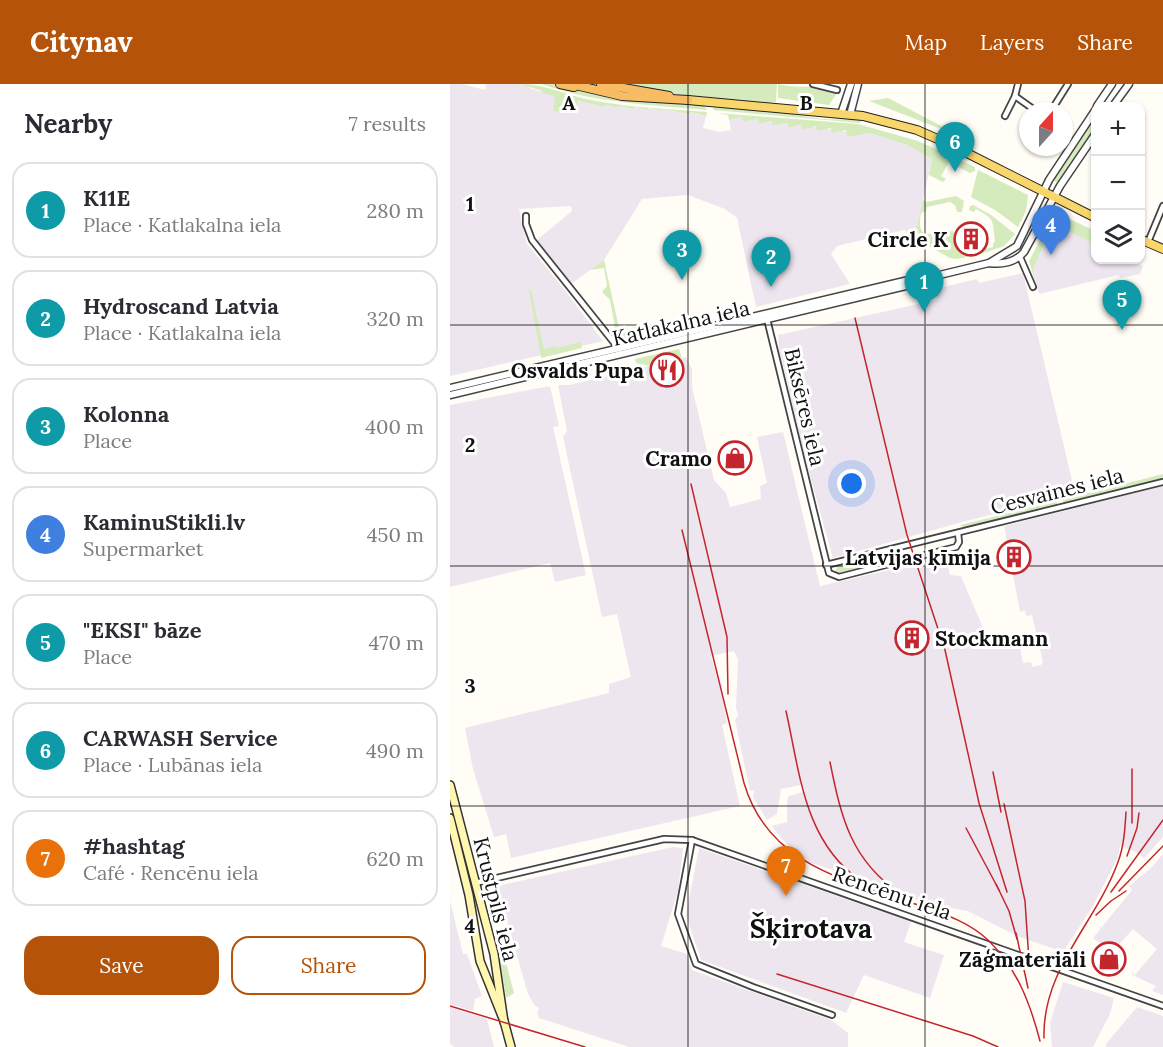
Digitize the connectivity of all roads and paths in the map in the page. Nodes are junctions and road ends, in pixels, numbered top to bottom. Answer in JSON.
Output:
{"nodes":[{"id":1,"x":560,"y":84,"type":"edge"},
{"id":2,"x":571,"y":84,"type":"edge"},
{"id":3,"x":601,"y":84,"type":"edge"},
{"id":4,"x":813,"y":84,"type":"edge"},
{"id":5,"x":851,"y":84,"type":"edge"},
{"id":6,"x":858,"y":84,"type":"edge"},
{"id":7,"x":1018,"y":84,"type":"edge"},
{"id":8,"x":1068,"y":84,"type":"edge"},
{"id":9,"x":1112,"y":84,"type":"edge"},
{"id":10,"x":1129,"y":84,"type":"edge"},
{"id":11,"x":585,"y":89,"type":"junction"},
{"id":12,"x":837,"y":90,"type":"dead end"},
{"id":13,"x":1015,"y":96,"type":"junction"},
{"id":14,"x":688,"y":100,"type":"junction"},
{"id":15,"x":1023,"y":102,"type":"edge"},
{"id":16,"x":1057,"y":102,"type":"edge"},
{"id":17,"x":1100,"y":102,"type":"edge"},
{"id":18,"x":1116,"y":102,"type":"edge"},
{"id":19,"x":846,"y":114,"type":"junction"},
{"id":20,"x":1005,"y":116,"type":"dead end"},
{"id":21,"x":1091,"y":116,"type":"edge"},
{"id":22,"x":1091,"y":139,"type":"edge"},
{"id":23,"x":1043,"y":192,"type":"junction"},
{"id":24,"x":1053,"y":198,"type":"junction"},
{"id":25,"x":1163,"y":206,"type":"edge"},
{"id":26,"x":526,"y":216,"type":"dead end"},
{"id":27,"x":1091,"y":216,"type":"edge"},
{"id":28,"x":1145,"y":238,"type":"edge"},
{"id":29,"x":1145,"y":240,"type":"edge"},
{"id":30,"x":1163,"y":249,"type":"edge"},
{"id":31,"x":1020,"y":257,"type":"junction"},
{"id":32,"x":989,"y":263,"type":"junction"},
{"id":33,"x":1034,"y":287,"type":"dead end"},
{"id":34,"x":766,"y":316,"type":"junction"},
{"id":35,"x":619,"y":349,"type":"junction"},
{"id":36,"x":581,"y":361,"type":"junction"},
{"id":37,"x":450,"y":388,"type":"edge"},
{"id":38,"x":450,"y":394,"type":"edge"},
{"id":39,"x":1163,"y":482,"type":"edge"},
{"id":40,"x":958,"y":533,"type":"junction"},
{"id":41,"x":931,"y":540,"type":"junction"},
{"id":42,"x":889,"y":550,"type":"junction"},
{"id":43,"x":935,"y":553,"type":"junction"},
{"id":44,"x":893,"y":564,"type":"junction"},
{"id":45,"x":826,"y":565,"type":"junction"},
{"id":46,"x":450,"y":785,"type":"edge"},
{"id":47,"x":450,"y":818,"type":"edge"},
{"id":48,"x":692,"y":840,"type":"junction"},
{"id":49,"x":476,"y":883,"type":"junction"},
{"id":50,"x":467,"y":885,"type":"junction"},
{"id":51,"x":478,"y":954,"type":"junction"},
{"id":52,"x":494,"y":954,"type":"junction"},
{"id":53,"x":1163,"y":1006,"type":"edge"},
{"id":54,"x":832,"y":1015,"type":"dead end"},
{"id":55,"x":504,"y":1022,"type":"junction"},
{"id":56,"x":511,"y":1047,"type":"edge"}],
"edges":[{"from":1,"to":11,"type":"highway"},
{"from":2,"to":11,"type":"highway"},
{"from":3,"to":14,"type":"highway"},
{"from":4,"to":12,"type":"street"},
{"from":5,"to":19,"type":"street"},
{"from":6,"to":19,"type":"street"},
{"from":7,"to":13,"type":"street"},
{"from":8,"to":16,"type":"street"},
{"from":9,"to":17,"type":"street","name":"Katlakalna iela"},
{"from":10,"to":18,"type":"street"},
{"from":11,"to":14,"type":"highway"},
{"from":13,"to":15,"type":"street"},
{"from":13,"to":20,"type":"street"},
{"from":14,"to":19,"type":"main road"},
{"from":19,"to":23,"type":"main road"},
{"from":21,"to":23,"type":"street","name":"Katlakalna iela"},
{"from":22,"to":24,"type":"street"},
{"from":23,"to":24,"type":"main road"},
{"from":23,"to":32,"type":"street","name":"Katlakalna iela"},
{"from":24,"to":27,"type":"main road"},
{"from":24,"to":31,"type":"street"},
{"from":25,"to":28,"type":"street"},
{"from":26,"to":35,"type":"street"},
{"from":29,"to":30,"type":"main road"},
{"from":31,"to":32,"type":"street","name":"Katlakalna iela"},
{"from":31,"to":33,"type":"street"},
{"from":32,"to":34,"type":"street","name":"Katlakalna iela"},
{"from":34,"to":35,"type":"street","name":"Katlakalna iela"},
{"from":34,"to":36,"type":"street","name":"Katlakalna iela"},
{"from":34,"to":45,"type":"street","name":"Biksēres iela"},
{"from":35,"to":36,"type":"street","name":"Katlakalna iela"},
{"from":36,"to":37,"type":"street","name":"Katlakalna iela"},
{"from":36,"to":38,"type":"street","name":"Katlakalna iela"},
{"from":39,"to":40,"type":"street","name":"Cesvaines iela"},
{"from":40,"to":41,"type":"street","name":"Cesvaines iela"},
{"from":40,"to":43,"type":"street"},
{"from":41,"to":42,"type":"street","name":"Cesvaines iela"},
{"from":41,"to":43,"type":"street"},
{"from":42,"to":44,"type":"street"},
{"from":42,"to":45,"type":"street","name":"Cesvaines iela"},
{"from":43,"to":44,"type":"street"},
{"from":44,"to":45,"type":"street","name":"Biksēres iela"},
{"from":46,"to":49,"type":"main road","name":"Krustpils iela"},
{"from":47,"to":50,"type":"main road","name":"Krustpils iela"},
{"from":48,"to":49,"type":"street","name":"Rencēnu iela"},
{"from":48,"to":53,"type":"street","name":"Rencēnu iela"},
{"from":48,"to":54,"type":"street"},
{"from":49,"to":50,"type":"street","name":"Rencēnu iela"},
{"from":49,"to":52,"type":"main road","name":"Krustpils iela"},
{"from":50,"to":51,"type":"main road","name":"Krustpils iela"},
{"from":51,"to":52,"type":"main road"},
{"from":51,"to":55,"type":"main road","name":"Krustpils iela"},
{"from":52,"to":55,"type":"main road","name":"Krustpils iela"},
{"from":55,"to":56,"type":"main road","name":"Krustpils iela"}]}
